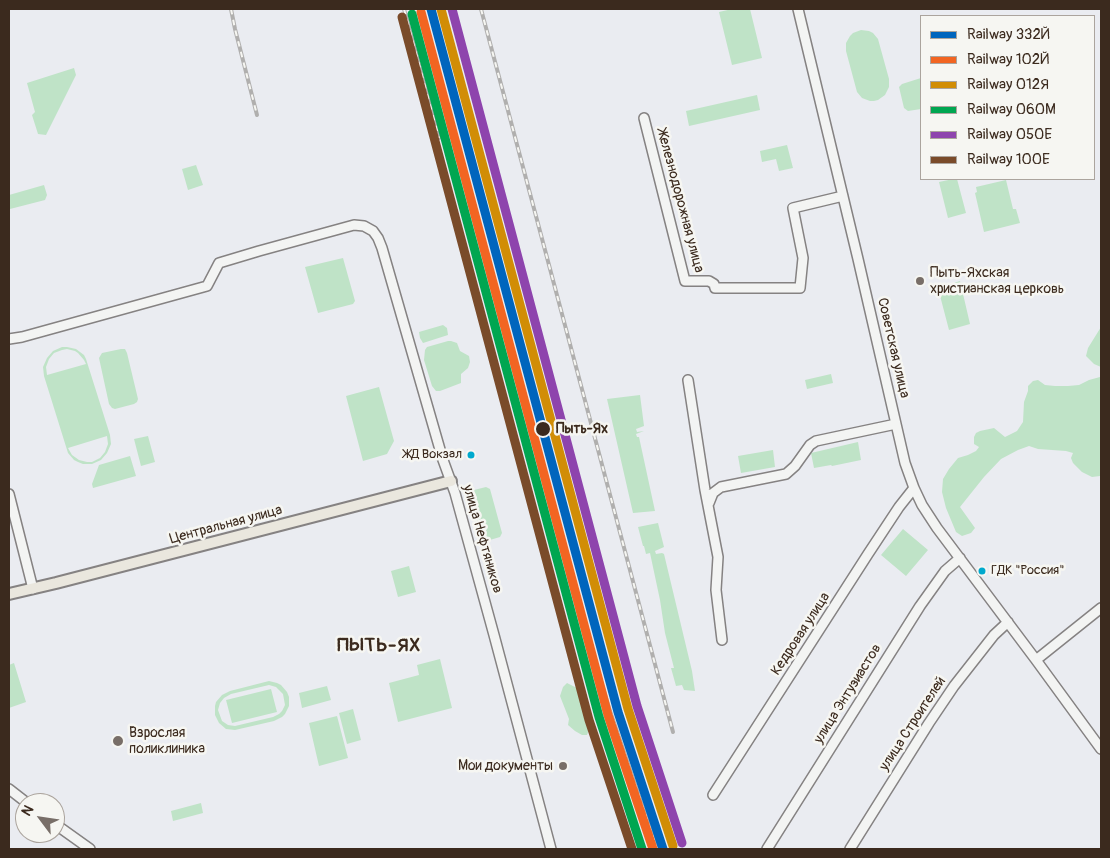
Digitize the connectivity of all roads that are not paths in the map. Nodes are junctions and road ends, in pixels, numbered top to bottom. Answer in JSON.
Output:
{"nodes":[{"id":1,"x":798,"y":9,"type":"edge"},
{"id":2,"x":644,"y":118,"type":"dead end"},
{"id":3,"x":843,"y":196,"type":"junction"},
{"id":4,"x":9,"y":339,"type":"edge"},
{"id":5,"x":688,"y":380,"type":"dead end"},
{"id":6,"x":896,"y":424,"type":"junction"},
{"id":7,"x":451,"y":481,"type":"junction"},
{"id":8,"x":914,"y":488,"type":"junction"},
{"id":9,"x":9,"y":494,"type":"edge"},
{"id":10,"x":708,"y":504,"type":"junction"},
{"id":11,"x":960,"y":558,"type":"junction"},
{"id":12,"x":33,"y":589,"type":"junction"},
{"id":13,"x":9,"y":594,"type":"edge"},
{"id":14,"x":1101,"y":608,"type":"edge"},
{"id":15,"x":1008,"y":622,"type":"junction"},
{"id":16,"x":722,"y":640,"type":"dead end"},
{"id":17,"x":1036,"y":660,"type":"junction"},
{"id":18,"x":1101,"y":749,"type":"edge"},
{"id":19,"x":713,"y":796,"type":"dead end"},
{"id":20,"x":65,"y":831,"type":"edge"},
{"id":21,"x":90,"y":849,"type":"edge"},
{"id":22,"x":551,"y":849,"type":"edge"},
{"id":23,"x":767,"y":849,"type":"edge"},
{"id":24,"x":850,"y":849,"type":"edge"}],
"edges":[{"from":1,"to":3,"type":"street","name":"Советская улица"},
{"from":2,"to":3,"type":"street","name":"Железнодорожная улица"},
{"from":3,"to":6,"type":"street","name":"Советская улица"},
{"from":4,"to":7,"type":"street","name":"улица Нефтяников"},
{"from":5,"to":10,"type":"street"},
{"from":6,"to":8,"type":"street","name":"Советская улица"},
{"from":6,"to":10,"type":"street"},
{"from":7,"to":12,"type":"main road","name":"Центральная улица"},
{"from":7,"to":22,"type":"street","name":"улица Нефтяников"},
{"from":8,"to":11,"type":"street","name":"Советская улица"},
{"from":8,"to":19,"type":"street","name":"Кедровая улица"},
{"from":9,"to":12,"type":"street"},
{"from":10,"to":16,"type":"street"},
{"from":11,"to":15,"type":"street","name":"Советская улица"},
{"from":11,"to":23,"type":"street","name":"улица Энтузиастов"},
{"from":12,"to":13,"type":"main road","name":"Центральная улица"},
{"from":14,"to":17,"type":"street"},
{"from":15,"to":17,"type":"street","name":"Советская улица"},
{"from":15,"to":24,"type":"street","name":"улица Строителей"},
{"from":17,"to":18,"type":"street","name":"Советская улица"},
{"from":20,"to":21,"type":"street"}]}
